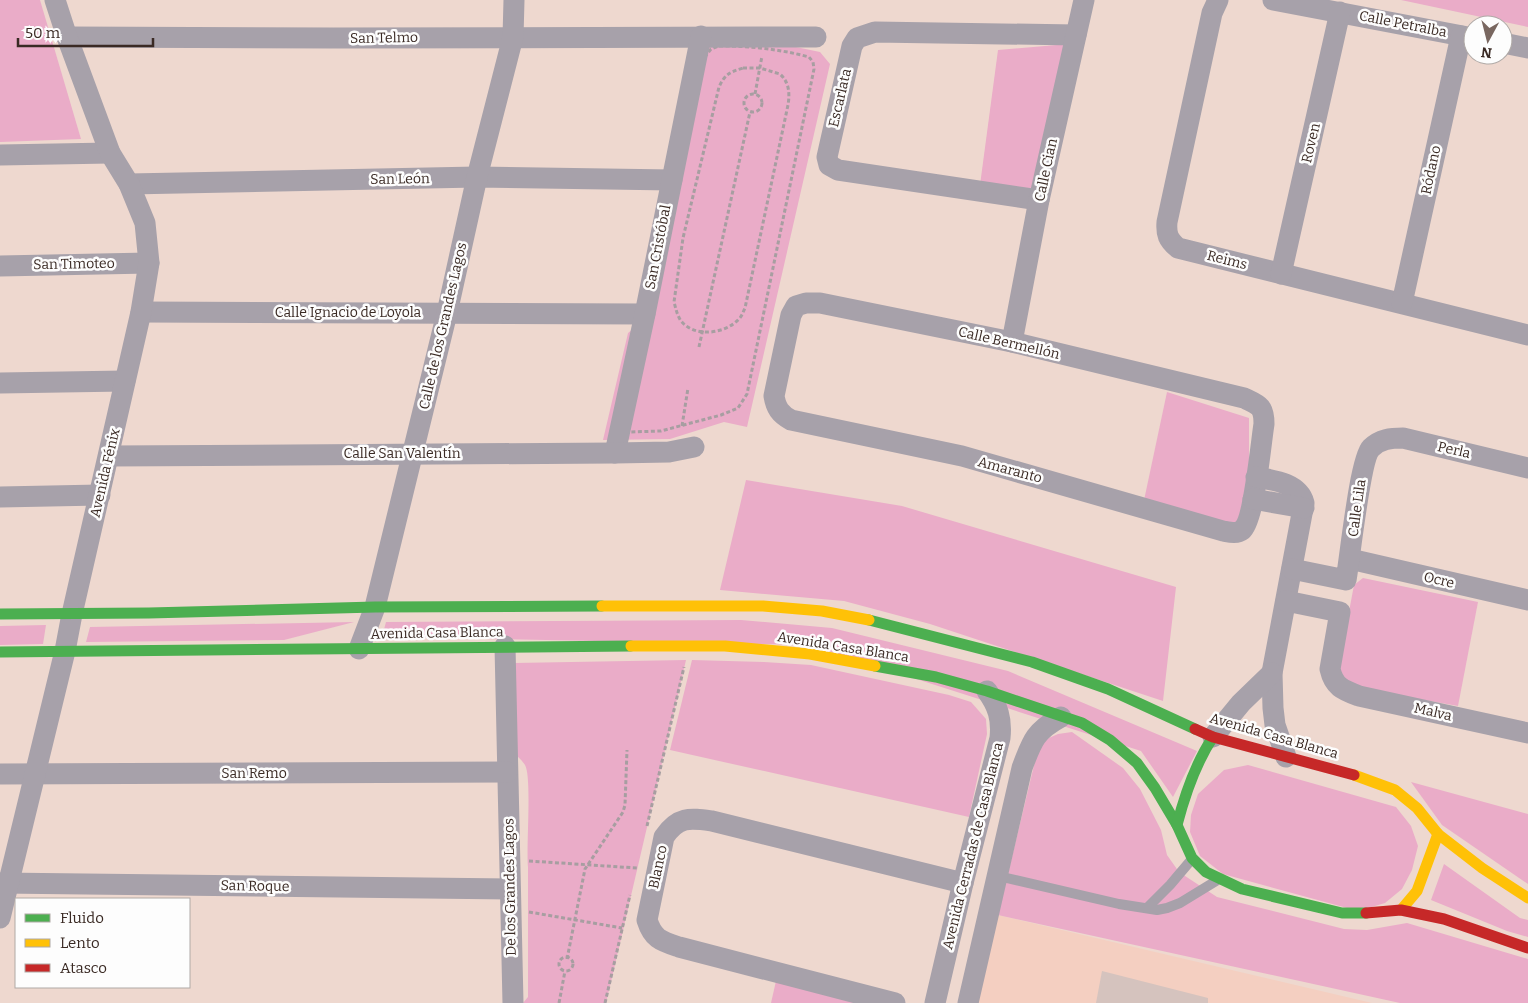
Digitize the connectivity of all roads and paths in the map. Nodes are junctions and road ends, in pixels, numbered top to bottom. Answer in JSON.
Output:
{"nodes":[{"id":1,"x":55,"y":0,"type":"edge"},
{"id":2,"x":514,"y":0,"type":"edge"},
{"id":3,"x":1084,"y":0,"type":"edge"},
{"id":4,"x":1218,"y":0,"type":"edge"},
{"id":5,"x":1273,"y":0,"type":"edge"},
{"id":6,"x":1340,"y":12,"type":"junction"},
{"id":7,"x":1076,"y":35,"type":"junction"},
{"id":8,"x":701,"y":36,"type":"junction"},
{"id":9,"x":1463,"y":36,"type":"edge"},
{"id":10,"x":67,"y":37,"type":"junction"},
{"id":11,"x":513,"y":37,"type":"junction"},
{"id":12,"x":816,"y":37,"type":"dead end"},
{"id":13,"x":1513,"y":45,"type":"edge"},
{"id":14,"x":763,"y":47,"type":"junction"},
{"id":15,"x":1528,"y":48,"type":"edge"},
{"id":16,"x":1463,"y":53,"type":"edge"},
{"id":17,"x":760,"y":68,"type":"junction"},
{"id":18,"x":755,"y":94,"type":"junction"},
{"id":19,"x":750,"y":112,"type":"junction"},
{"id":20,"x":110,"y":153,"type":"junction"},
{"id":21,"x":0,"y":155,"type":"edge"},
{"id":22,"x":477,"y":177,"type":"junction"},
{"id":23,"x":672,"y":180,"type":"junction"},
{"id":24,"x":129,"y":184,"type":"junction"},
{"id":25,"x":1039,"y":200,"type":"junction"},
{"id":26,"x":149,"y":263,"type":"junction"},
{"id":27,"x":0,"y":266,"type":"edge"},
{"id":28,"x":1281,"y":274,"type":"junction"},
{"id":29,"x":1402,"y":304,"type":"junction"},
{"id":30,"x":141,"y":312,"type":"junction"},
{"id":31,"x":447,"y":312,"type":"junction"},
{"id":32,"x":645,"y":314,"type":"junction"},
{"id":33,"x":1527,"y":329,"type":"edge"},
{"id":34,"x":702,"y":332,"type":"junction"},
{"id":35,"x":1012,"y":342,"type":"junction"},
{"id":36,"x":699,"y":347,"type":"dead end"},
{"id":37,"x":125,"y":381,"type":"junction"},
{"id":38,"x":0,"y":383,"type":"edge"},
{"id":39,"x":688,"y":388,"type":"dead end"},
{"id":40,"x":781,"y":415,"type":"joint"},
{"id":41,"x":682,"y":426,"type":"junction"},
{"id":42,"x":1379,"y":441,"type":"joint"},
{"id":43,"x":694,"y":447,"type":"dead end"},
{"id":44,"x":413,"y":453,"type":"junction"},
{"id":45,"x":615,"y":453,"type":"junction"},
{"id":46,"x":109,"y":456,"type":"junction"},
{"id":47,"x":1528,"y":468,"type":"edge"},
{"id":48,"x":1256,"y":477,"type":"junction"},
{"id":49,"x":100,"y":495,"type":"junction"},
{"id":50,"x":0,"y":497,"type":"edge"},
{"id":51,"x":1253,"y":499,"type":"junction"},
{"id":52,"x":1304,"y":508,"type":"junction"},
{"id":53,"x":1238,"y":532,"type":"joint"},
{"id":54,"x":1350,"y":559,"type":"junction"},
{"id":55,"x":1292,"y":569,"type":"junction"},
{"id":56,"x":1528,"y":600,"type":"edge"},
{"id":57,"x":1286,"y":601,"type":"junction"},
{"id":58,"x":375,"y":607,"type":"junction"},
{"id":59,"x":0,"y":614,"type":"edge"},
{"id":60,"x":72,"y":614,"type":"junction"},
{"id":61,"x":505,"y":646,"type":"junction"},
{"id":62,"x":359,"y":649,"type":"junction"},
{"id":63,"x":65,"y":651,"type":"junction"},
{"id":64,"x":0,"y":652,"type":"edge"},
{"id":65,"x":685,"y":662,"type":"dead end"},
{"id":66,"x":1272,"y":673,"type":"junction"},
{"id":67,"x":987,"y":691,"type":"junction"},
{"id":68,"x":1061,"y":717,"type":"junction"},
{"id":69,"x":1528,"y":733,"type":"edge"},
{"id":70,"x":1213,"y":737,"type":"junction"},
{"id":71,"x":627,"y":750,"type":"dead end"},
{"id":72,"x":1286,"y":757,"type":"junction"},
{"id":73,"x":993,"y":761,"type":"junction"},
{"id":74,"x":1022,"y":768,"type":"junction"},
{"id":75,"x":507,"y":772,"type":"junction"},
{"id":76,"x":0,"y":774,"type":"edge"},
{"id":77,"x":36,"y":774,"type":"junction"},
{"id":78,"x":1177,"y":825,"type":"junction"},
{"id":79,"x":977,"y":826,"type":"junction"},
{"id":80,"x":646,"y":831,"type":"dead end"},
{"id":81,"x":1008,"y":832,"type":"junction"},
{"id":82,"x":1438,"y":834,"type":"junction"},
{"id":83,"x":1192,"y":858,"type":"junction"},
{"id":84,"x":639,"y":859,"type":"dead end"},
{"id":85,"x":526,"y":861,"type":"dead end"},
{"id":86,"x":587,"y":865,"type":"junction"},
{"id":87,"x":637,"y":868,"type":"junction"},
{"id":88,"x":998,"y":876,"type":"junction"},
{"id":89,"x":635,"y":877,"type":"dead end"},
{"id":90,"x":1219,"y":879,"type":"junction"},
{"id":91,"x":953,"y":880,"type":"junction"},
{"id":92,"x":4,"y":883,"type":"edge"},
{"id":93,"x":510,"y":889,"type":"junction"},
{"id":94,"x":631,"y":894,"type":"dead end"},
{"id":95,"x":1528,"y":898,"type":"edge"},
{"id":96,"x":1147,"y":908,"type":"junction"},
{"id":97,"x":1401,"y":910,"type":"junction"},
{"id":98,"x":525,"y":911,"type":"dead end"},
{"id":99,"x":0,"y":918,"type":"edge"},
{"id":100,"x":575,"y":920,"type":"junction"},
{"id":101,"x":622,"y":928,"type":"junction"},
{"id":102,"x":1528,"y":948,"type":"edge"},
{"id":103,"x":568,"y":959,"type":"junction"},
{"id":104,"x":565,"y":971,"type":"junction"},
{"id":105,"x":513,"y":1003,"type":"edge"},
{"id":106,"x":559,"y":1003,"type":"edge"},
{"id":107,"x":605,"y":1003,"type":"edge"},
{"id":108,"x":895,"y":1003,"type":"edge"},
{"id":109,"x":935,"y":1003,"type":"edge"},
{"id":110,"x":968,"y":1003,"type":"edge"}],
"edges":[{"from":1,"to":10,"type":"street","name":"Avenida Fénix"},
{"from":2,"to":11,"type":"street","name":"Calle de los Grandes Lagos"},
{"from":3,"to":7,"type":"street","name":"Calle Cian"},
{"from":4,"to":28,"type":"street","name":"Reims"},
{"from":5,"to":6,"type":"street","name":"Calle Petralba"},
{"from":6,"to":9,"type":"street","name":"Calle Petralba"},
{"from":6,"to":28,"type":"street","name":"Roven"},
{"from":7,"to":25,"type":"street","name":"Calle Cian"},
{"from":7,"to":25,"type":"street","name":"Escarlata"},
{"from":8,"to":11,"type":"street","name":"San Telmo"},
{"from":8,"to":12,"type":"street","name":"San Telmo"},
{"from":8,"to":23,"type":"street","name":"San Cristóbal"},
{"from":10,"to":11,"type":"street","name":"San Telmo"},
{"from":10,"to":20,"type":"street","name":"Avenida Fénix"},
{"from":11,"to":22,"type":"street","name":"Calle de los Grandes Lagos"},
{"from":13,"to":15,"type":"street"},
{"from":14,"to":17,"type":"path"},
{"from":14,"to":41,"type":"path"},
{"from":14,"to":41,"type":"path"},
{"from":16,"to":29,"type":"street","name":"Ródano"},
{"from":17,"to":18,"type":"path"},
{"from":17,"to":34,"type":"path"},
{"from":17,"to":34,"type":"path"},
{"from":18,"to":19,"type":"path"},
{"from":18,"to":19,"type":"path"},
{"from":19,"to":34,"type":"path"},
{"from":20,"to":21,"type":"street"},
{"from":20,"to":24,"type":"street","name":"Avenida Fénix"},
{"from":22,"to":23,"type":"street","name":"San León"},
{"from":22,"to":24,"type":"street","name":"San León"},
{"from":22,"to":31,"type":"street","name":"Calle de los Grandes Lagos"},
{"from":23,"to":32,"type":"street","name":"San Cristóbal"},
{"from":24,"to":26,"type":"street","name":"Avenida Fénix"},
{"from":25,"to":35,"type":"street","name":"Calle Cian"},
{"from":26,"to":27,"type":"street","name":"San Timoteo"},
{"from":26,"to":30,"type":"street","name":"Avenida Fénix"},
{"from":28,"to":29,"type":"street","name":"Reims"},
{"from":29,"to":33,"type":"street","name":"Reims"},
{"from":30,"to":31,"type":"street","name":"Calle Ignacio de Loyola"},
{"from":30,"to":37,"type":"street","name":"Avenida Fénix"},
{"from":31,"to":32,"type":"street","name":"Calle Ignacio de Loyola"},
{"from":31,"to":44,"type":"street","name":"Calle de los Grandes Lagos"},
{"from":32,"to":45,"type":"street","name":"San Cristóbal"},
{"from":34,"to":36,"type":"path"},
{"from":35,"to":40,"type":"street","name":"Calle Bermellón"},
{"from":35,"to":48,"type":"street","name":"Calle Bermellón"},
{"from":37,"to":38,"type":"street"},
{"from":37,"to":46,"type":"street","name":"Avenida Fénix"},
{"from":39,"to":41,"type":"path"},
{"from":40,"to":53,"type":"street","name":"Amaranto"},
{"from":42,"to":47,"type":"street","name":"Perla"},
{"from":42,"to":54,"type":"street","name":"Calle Lila"},
{"from":43,"to":45,"type":"street","name":"Calle San Valentín"},
{"from":44,"to":45,"type":"street","name":"Calle San Valentín"},
{"from":44,"to":46,"type":"street","name":"Calle San Valentín"},
{"from":44,"to":58,"type":"street","name":"Calle de los Grandes Lagos"},
{"from":46,"to":49,"type":"street","name":"Avenida Fénix"},
{"from":48,"to":51,"type":"street","name":"Calle Bermellón"},
{"from":48,"to":52,"type":"street"},
{"from":49,"to":50,"type":"street"},
{"from":49,"to":60,"type":"street","name":"Avenida Fénix"},
{"from":51,"to":52,"type":"street"},
{"from":51,"to":53,"type":"street","name":"Calle Bermellón"},
{"from":52,"to":55,"type":"street"},
{"from":54,"to":55,"type":"street","name":"Calle Lila"},
{"from":54,"to":56,"type":"street","name":"Ocre"},
{"from":55,"to":57,"type":"street"},
{"from":57,"to":66,"type":"street"},
{"from":57,"to":69,"type":"street","name":"Malva"},
{"from":58,"to":60,"type":"street","name":"Avenida Casa Blanca"},
{"from":58,"to":62,"type":"street","name":"Calle de los Grandes Lagos"},
{"from":58,"to":70,"type":"street","name":"Avenida Casa Blanca"},
{"from":59,"to":60,"type":"street","name":"Avenida Casa Blanca"},
{"from":60,"to":63,"type":"street","name":"Avenida Fénix"},
{"from":61,"to":62,"type":"street","name":"Avenida Casa Blanca"},
{"from":61,"to":67,"type":"street","name":"Avenida Casa Blanca"},
{"from":61,"to":75,"type":"street","name":"De los Grandes Lagos"},
{"from":62,"to":63,"type":"street","name":"Avenida Casa Blanca"},
{"from":63,"to":64,"type":"street","name":"Avenida Casa Blanca"},
{"from":63,"to":77,"type":"street","name":"Avenida Fénix"},
{"from":65,"to":80,"type":"path"},
{"from":66,"to":70,"type":"street"},
{"from":66,"to":72,"type":"street"},
{"from":67,"to":68,"type":"street","name":"Avenida Casa Blanca"},
{"from":67,"to":73,"type":"street","name":"Avenida Cerradas de Casa Blanca"},
{"from":68,"to":74,"type":"street","name":"Avenida Cerradas de Casa Blanca"},
{"from":68,"to":78,"type":"street","name":"Avenida Casa Blanca"},
{"from":70,"to":72,"type":"street","name":"Avenida Casa Blanca"},
{"from":70,"to":78,"type":"street"},
{"from":71,"to":86,"type":"path"},
{"from":72,"to":82,"type":"street","name":"Avenida Casa Blanca"},
{"from":73,"to":74,"type":"street"},
{"from":73,"to":79,"type":"street","name":"Avenida Cerradas de Casa Blanca"},
{"from":74,"to":81,"type":"street","name":"Avenida Cerradas de Casa Blanca"},
{"from":75,"to":77,"type":"street","name":"San Remo"},
{"from":75,"to":93,"type":"street","name":"De los Grandes Lagos"},
{"from":76,"to":77,"type":"street","name":"San Remo"},
{"from":77,"to":92,"type":"street","name":"Avenida Fénix"},
{"from":78,"to":83,"type":"street","name":"Avenida Casa Blanca"},
{"from":79,"to":81,"type":"street"},
{"from":79,"to":91,"type":"street","name":"Avenida Cerradas de Casa Blanca"},
{"from":81,"to":88,"type":"street","name":"Avenida Cerradas de Casa Blanca"},
{"from":82,"to":95,"type":"street","name":"Avenida Casa Blanca"},
{"from":82,"to":97,"type":"street"},
{"from":83,"to":90,"type":"street","name":"Avenida Casa Blanca"},
{"from":83,"to":96,"type":"lane"},
{"from":84,"to":87,"type":"path"},
{"from":85,"to":86,"type":"path"},
{"from":86,"to":87,"type":"path"},
{"from":86,"to":100,"type":"path"},
{"from":87,"to":89,"type":"path"},
{"from":88,"to":96,"type":"lane"},
{"from":88,"to":110,"type":"street","name":"Avenida Cerradas de Casa Blanca"},
{"from":90,"to":96,"type":"lane"},
{"from":90,"to":97,"type":"street","name":"Avenida Casa Blanca"},
{"from":91,"to":108,"type":"street","name":"Blanco"},
{"from":91,"to":109,"type":"street","name":"Avenida Cerradas de Casa Blanca"},
{"from":92,"to":93,"type":"street","name":"San Roque"},
{"from":92,"to":99,"type":"street","name":"Avenida Fénix"},
{"from":93,"to":105,"type":"street","name":"De los Grandes Lagos"},
{"from":94,"to":101,"type":"path"},
{"from":97,"to":102,"type":"street","name":"Avenida Casa Blanca"},
{"from":98,"to":100,"type":"path"},
{"from":100,"to":101,"type":"path"},
{"from":100,"to":103,"type":"path"},
{"from":101,"to":107,"type":"path"},
{"from":103,"to":104,"type":"path"},
{"from":103,"to":104,"type":"path"},
{"from":104,"to":106,"type":"path"}]}
